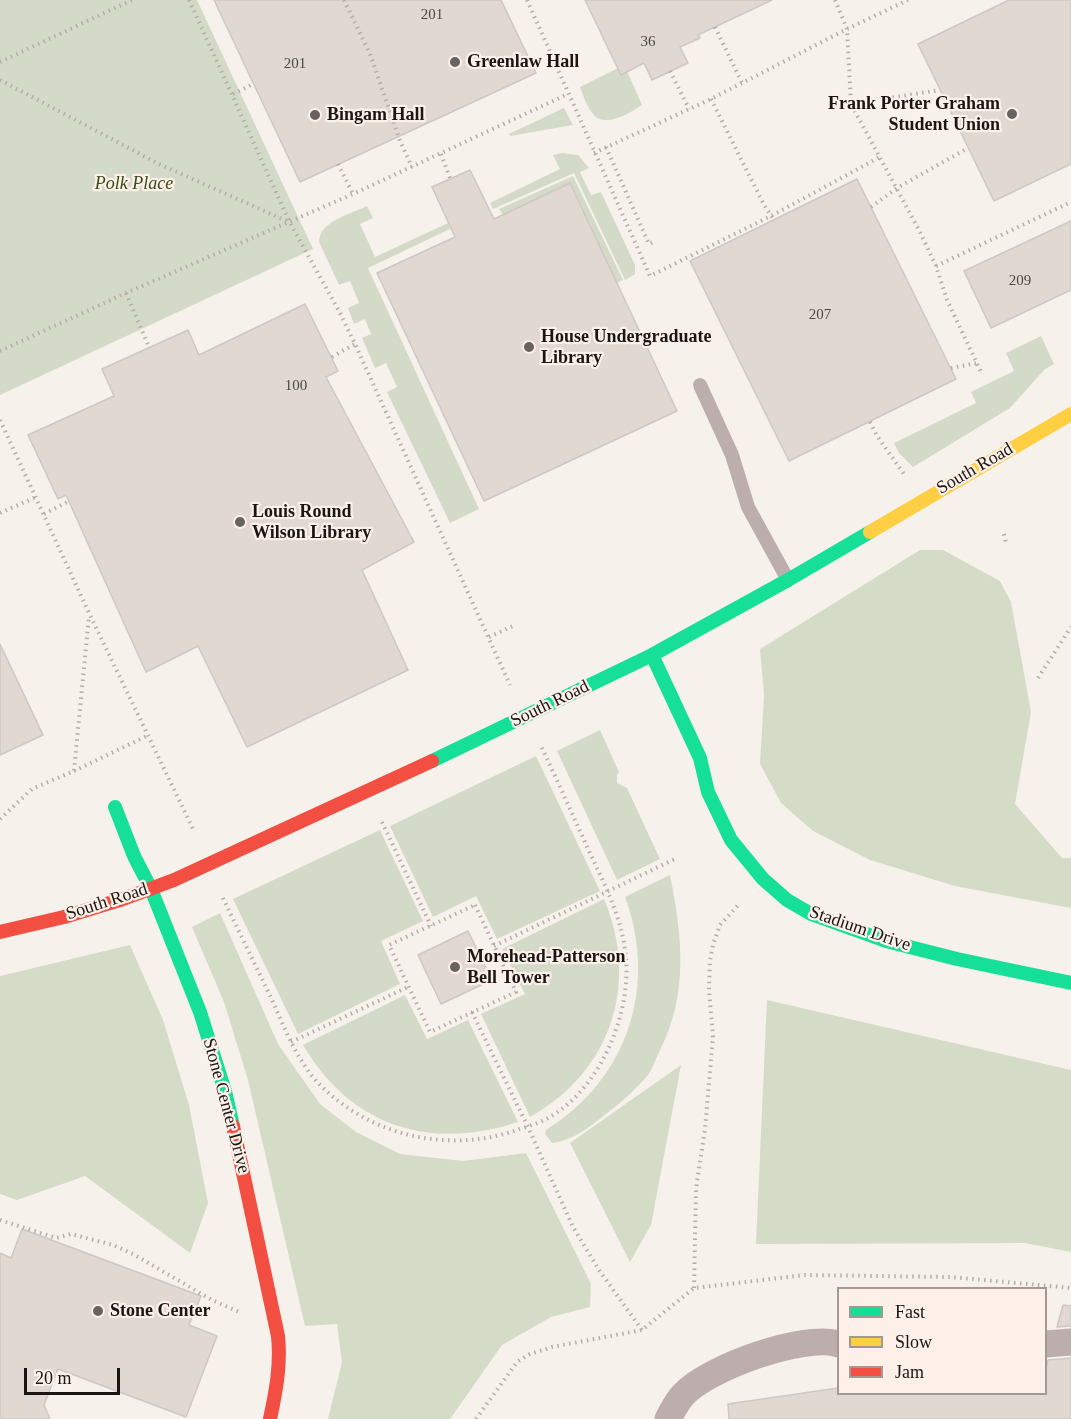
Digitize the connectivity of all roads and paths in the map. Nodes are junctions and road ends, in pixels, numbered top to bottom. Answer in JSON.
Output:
{"nodes":[{"id":1,"x":132,"y":0,"type":"edge"},
{"id":2,"x":189,"y":0,"type":"edge"},
{"id":3,"x":344,"y":0,"type":"edge"},
{"id":4,"x":527,"y":0,"type":"edge"},
{"id":5,"x":835,"y":0,"type":"edge"},
{"id":6,"x":908,"y":0,"type":"edge"},
{"id":7,"x":715,"y":27,"type":"dead end"},
{"id":8,"x":847,"y":29,"type":"junction"},
{"id":9,"x":0,"y":62,"type":"edge"},
{"id":10,"x":670,"y":71,"type":"dead end"},
{"id":11,"x":0,"y":80,"type":"edge"},
{"id":12,"x":742,"y":83,"type":"junction"},
{"id":13,"x":253,"y":84,"type":"dead end"},
{"id":14,"x":940,"y":90,"type":"dead end"},
{"id":15,"x":233,"y":94,"type":"junction"},
{"id":16,"x":568,"y":94,"type":"junction"},
{"id":17,"x":711,"y":99,"type":"junction"},
{"id":18,"x":851,"y":104,"type":"junction"},
{"id":19,"x":689,"y":109,"type":"junction"},
{"id":20,"x":606,"y":147,"type":"junction"},
{"id":21,"x":968,"y":148,"type":"dead end"},
{"id":22,"x":594,"y":153,"type":"junction"},
{"id":23,"x":441,"y":154,"type":"junction"},
{"id":24,"x":880,"y":157,"type":"junction"},
{"id":25,"x":338,"y":164,"type":"dead end"},
{"id":26,"x":412,"y":167,"type":"junction"},
{"id":27,"x":450,"y":178,"type":"dead end"},
{"id":28,"x":897,"y":188,"type":"junction"},
{"id":29,"x":353,"y":194,"type":"junction"},
{"id":30,"x":1071,"y":202,"type":"edge"},
{"id":31,"x":871,"y":207,"type":"dead end"},
{"id":32,"x":772,"y":218,"type":"junction"},
{"id":33,"x":290,"y":223,"type":"junction"},
{"id":34,"x":656,"y":241,"type":"dead end"},
{"id":35,"x":936,"y":267,"type":"junction"},
{"id":36,"x":126,"y":293,"type":"junction"},
{"id":37,"x":355,"y":344,"type":"junction"},
{"id":38,"x":150,"y":347,"type":"dead end"},
{"id":39,"x":0,"y":351,"type":"edge"},
{"id":40,"x":332,"y":357,"type":"dead end"},
{"id":41,"x":977,"y":363,"type":"junction"},
{"id":42,"x":951,"y":368,"type":"dead end"},
{"id":43,"x":981,"y":372,"type":"dead end"},
{"id":44,"x":700,"y":385,"type":"dead end"},
{"id":45,"x":1071,"y":414,"type":"edge"},
{"id":46,"x":0,"y":420,"type":"edge"},
{"id":47,"x":870,"y":422,"type":"dead end"},
{"id":48,"x":904,"y":474,"type":"dead end"},
{"id":49,"x":36,"y":497,"type":"junction"},
{"id":50,"x":69,"y":501,"type":"dead end"},
{"id":51,"x":0,"y":513,"type":"edge"},
{"id":52,"x":44,"y":514,"type":"junction"},
{"id":53,"x":1004,"y":534,"type":"dead end"},
{"id":54,"x":1006,"y":543,"type":"dead end"},
{"id":55,"x":788,"y":580,"type":"junction"},
{"id":56,"x":89,"y":613,"type":"junction"},
{"id":57,"x":513,"y":626,"type":"dead end"},
{"id":58,"x":1071,"y":627,"type":"edge"},
{"id":59,"x":489,"y":638,"type":"junction"},
{"id":60,"x":652,"y":655,"type":"junction"},
{"id":61,"x":1038,"y":678,"type":"dead end"},
{"id":62,"x":510,"y":684,"type":"dead end"},
{"id":63,"x":149,"y":735,"type":"junction"},
{"id":64,"x":541,"y":746,"type":"dead end"},
{"id":65,"x":74,"y":771,"type":"junction"},
{"id":66,"x":115,"y":807,"type":"dead end"},
{"id":67,"x":0,"y":819,"type":"edge"},
{"id":68,"x":382,"y":822,"type":"dead end"},
{"id":69,"x":194,"y":831,"type":"dead end"},
{"id":70,"x":677,"y":858,"type":"dead end"},
{"id":71,"x":763,"y":879,"type":"junction"},
{"id":72,"x":151,"y":889,"type":"junction"},
{"id":73,"x":608,"y":892,"type":"junction"},
{"id":74,"x":223,"y":898,"type":"dead end"},
{"id":75,"x":431,"y":926,"type":"junction"},
{"id":76,"x":0,"y":932,"type":"edge"},
{"id":77,"x":494,"y":946,"type":"junction"},
{"id":78,"x":1071,"y":982,"type":"edge"},
{"id":79,"x":408,"y":987,"type":"junction"},
{"id":80,"x":472,"y":1012,"type":"junction"},
{"id":81,"x":291,"y":1042,"type":"junction"},
{"id":82,"x":528,"y":1127,"type":"junction"},
{"id":83,"x":0,"y":1220,"type":"edge"},
{"id":84,"x":694,"y":1288,"type":"junction"},
{"id":85,"x":1071,"y":1288,"type":"edge"},
{"id":86,"x":245,"y":1314,"type":"dead end"},
{"id":87,"x":642,"y":1330,"type":"junction"},
{"id":88,"x":1071,"y":1342,"type":"edge"},
{"id":89,"x":837,"y":1344,"type":"edge"},
{"id":90,"x":1047,"y":1344,"type":"edge"},
{"id":91,"x":270,"y":1419,"type":"edge"},
{"id":92,"x":476,"y":1419,"type":"edge"},
{"id":93,"x":668,"y":1419,"type":"edge"}],
"edges":[{"from":1,"to":9,"type":"path"},
{"from":2,"to":15,"type":"path"},
{"from":3,"to":26,"type":"path"},
{"from":4,"to":16,"type":"path"},
{"from":5,"to":8,"type":"path"},
{"from":6,"to":8,"type":"path"},
{"from":7,"to":12,"type":"path"},
{"from":8,"to":12,"type":"path"},
{"from":8,"to":18,"type":"path"},
{"from":10,"to":19,"type":"path"},
{"from":11,"to":33,"type":"path"},
{"from":12,"to":17,"type":"path"},
{"from":13,"to":15,"type":"path"},
{"from":14,"to":18,"type":"path"},
{"from":15,"to":33,"type":"path"},
{"from":16,"to":22,"type":"path"},
{"from":16,"to":23,"type":"path"},
{"from":17,"to":19,"type":"path"},
{"from":17,"to":32,"type":"path"},
{"from":18,"to":24,"type":"path"},
{"from":19,"to":20,"type":"path"},
{"from":20,"to":22,"type":"path"},
{"from":20,"to":34,"type":"path"},
{"from":21,"to":28,"type":"path"},
{"from":22,"to":32,"type":"path"},
{"from":23,"to":26,"type":"path"},
{"from":23,"to":27,"type":"path"},
{"from":24,"to":28,"type":"path"},
{"from":24,"to":32,"type":"path"},
{"from":25,"to":29,"type":"path"},
{"from":26,"to":29,"type":"path"},
{"from":28,"to":31,"type":"path"},
{"from":28,"to":35,"type":"path"},
{"from":29,"to":33,"type":"path"},
{"from":30,"to":35,"type":"path"},
{"from":33,"to":36,"type":"path"},
{"from":33,"to":37,"type":"path"},
{"from":35,"to":41,"type":"path"},
{"from":36,"to":38,"type":"path"},
{"from":36,"to":39,"type":"path"},
{"from":37,"to":40,"type":"path"},
{"from":37,"to":59,"type":"path"},
{"from":41,"to":42,"type":"path"},
{"from":41,"to":43,"type":"path"},
{"from":44,"to":55,"type":"lane"},
{"from":45,"to":55,"type":"street","name":"South Road"},
{"from":46,"to":49,"type":"path"},
{"from":47,"to":48,"type":"path"},
{"from":49,"to":51,"type":"path"},
{"from":49,"to":52,"type":"path"},
{"from":50,"to":52,"type":"path"},
{"from":52,"to":56,"type":"path"},
{"from":53,"to":54,"type":"path"},
{"from":55,"to":60,"type":"street","name":"South Road"},
{"from":56,"to":63,"type":"path"},
{"from":56,"to":65,"type":"path"},
{"from":57,"to":59,"type":"path"},
{"from":58,"to":61,"type":"path"},
{"from":59,"to":62,"type":"path"},
{"from":60,"to":71,"type":"street","name":"Stadium Drive"},
{"from":60,"to":72,"type":"street","name":"South Road"},
{"from":63,"to":65,"type":"path"},
{"from":63,"to":69,"type":"path"},
{"from":64,"to":73,"type":"path"},
{"from":65,"to":67,"type":"path"},
{"from":66,"to":72,"type":"street","name":"Stone Center Drive"},
{"from":68,"to":75,"type":"path"},
{"from":70,"to":73,"type":"path"},
{"from":71,"to":78,"type":"street","name":"Stadium Drive"},
{"from":71,"to":84,"type":"path"},
{"from":72,"to":76,"type":"street","name":"South Road"},
{"from":72,"to":91,"type":"street","name":"Stone Center Drive"},
{"from":73,"to":77,"type":"path"},
{"from":73,"to":82,"type":"path"},
{"from":74,"to":81,"type":"path"},
{"from":75,"to":77,"type":"path"},
{"from":75,"to":79,"type":"path"},
{"from":77,"to":80,"type":"path"},
{"from":79,"to":80,"type":"path"},
{"from":79,"to":81,"type":"path"},
{"from":80,"to":82,"type":"path"},
{"from":81,"to":82,"type":"path"},
{"from":82,"to":87,"type":"path"},
{"from":83,"to":86,"type":"path"},
{"from":84,"to":85,"type":"path"},
{"from":84,"to":87,"type":"path"},
{"from":87,"to":92,"type":"path"},
{"from":88,"to":90,"type":"street"},
{"from":89,"to":93,"type":"street"}]}
